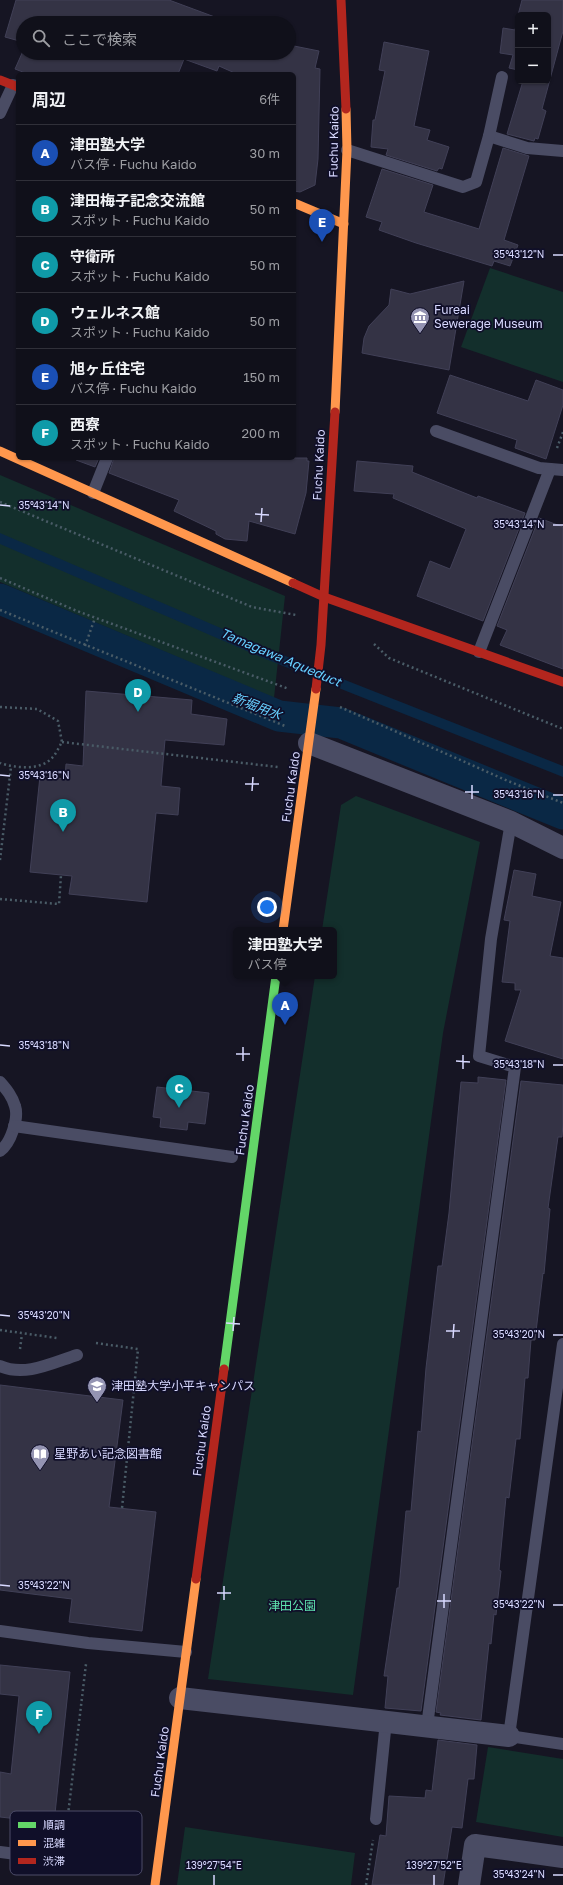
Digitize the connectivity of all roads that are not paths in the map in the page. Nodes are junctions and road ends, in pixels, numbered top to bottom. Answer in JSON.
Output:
{"nodes":[{"id":1,"x":341,"y":0,"type":"edge"},
{"id":2,"x":502,"y":76,"type":"dead end"},
{"id":3,"x":0,"y":80,"type":"edge"},
{"id":4,"x":15,"y":86,"type":"edge"},
{"id":5,"x":0,"y":113,"type":"edge"},
{"id":6,"x":489,"y":136,"type":"junction"},
{"id":7,"x":347,"y":150,"type":"junction"},
{"id":8,"x":563,"y":150,"type":"edge"},
{"id":9,"x":296,"y":204,"type":"edge"},
{"id":10,"x":344,"y":224,"type":"junction"},
{"id":11,"x":436,"y":431,"type":"dead end"},
{"id":12,"x":0,"y":451,"type":"edge"},
{"id":13,"x":16,"y":458,"type":"edge"},
{"id":14,"x":20,"y":460,"type":"edge"},
{"id":15,"x":106,"y":460,"type":"edge"},
{"id":16,"x":550,"y":469,"type":"junction"},
{"id":17,"x":563,"y":470,"type":"edge"},
{"id":18,"x":93,"y":493,"type":"junction"},
{"id":19,"x":324,"y":597,"type":"junction"},
{"id":20,"x":479,"y":652,"type":"junction"},
{"id":21,"x":563,"y":682,"type":"edge"},
{"id":22,"x":309,"y":742,"type":"junction"},
{"id":23,"x":511,"y":822,"type":"junction"},
{"id":24,"x":563,"y":848,"type":"edge"},
{"id":25,"x":283,"y":927,"type":"edge"},
{"id":26,"x":276,"y":979,"type":"edge"},
{"id":27,"x":0,"y":1082,"type":"edge"},
{"id":28,"x":14,"y":1126,"type":"junction"},
{"id":29,"x":0,"y":1151,"type":"edge"},
{"id":30,"x":232,"y":1157,"type":"dead end"},
{"id":31,"x":563,"y":1344,"type":"edge"},
{"id":32,"x":77,"y":1355,"type":"dead end"},
{"id":33,"x":0,"y":1366,"type":"edge"},
{"id":34,"x":0,"y":1631,"type":"edge"},
{"id":35,"x":186,"y":1652,"type":"junction"},
{"id":36,"x":180,"y":1698,"type":"junction"},
{"id":37,"x":386,"y":1722,"type":"junction"},
{"id":38,"x":428,"y":1726,"type":"junction"},
{"id":39,"x":509,"y":1736,"type":"junction"},
{"id":40,"x":563,"y":1744,"type":"edge"},
{"id":41,"x":376,"y":1819,"type":"road end"},
{"id":42,"x":0,"y":1852,"type":"edge"},
{"id":43,"x":10,"y":1853,"type":"edge"},
{"id":44,"x":563,"y":1857,"type":"edge"},
{"id":45,"x":155,"y":1885,"type":"edge"},
{"id":46,"x":469,"y":1885,"type":"edge"}],
"edges":[{"from":1,"to":7,"type":"main road","name":"Fuchu Kaido"},
{"from":2,"to":6,"type":"lane"},
{"from":3,"to":4,"type":"main road"},
{"from":4,"to":5,"type":"lane"},
{"from":6,"to":7,"type":"lane"},
{"from":6,"to":8,"type":"lane"},
{"from":7,"to":10,"type":"main road","name":"Fuchu Kaido"},
{"from":9,"to":10,"type":"main road"},
{"from":10,"to":19,"type":"main road","name":"Fuchu Kaido"},
{"from":11,"to":16,"type":"lane"},
{"from":12,"to":13,"type":"main road"},
{"from":14,"to":18,"type":"main road"},
{"from":15,"to":18,"type":"lane"},
{"from":16,"to":17,"type":"lane"},
{"from":16,"to":20,"type":"lane"},
{"from":18,"to":19,"type":"main road"},
{"from":19,"to":20,"type":"main road"},
{"from":19,"to":22,"type":"main road","name":"Fuchu Kaido"},
{"from":20,"to":21,"type":"main road"},
{"from":22,"to":23,"type":"street"},
{"from":22,"to":25,"type":"main road","name":"Fuchu Kaido"},
{"from":23,"to":24,"type":"street"},
{"from":23,"to":38,"type":"lane"},
{"from":26,"to":35,"type":"main road","name":"Fuchu Kaido"},
{"from":27,"to":28,"type":"lane"},
{"from":28,"to":29,"type":"lane"},
{"from":28,"to":30,"type":"lane"},
{"from":31,"to":39,"type":"lane"},
{"from":32,"to":33,"type":"lane"},
{"from":34,"to":35,"type":"lane"},
{"from":35,"to":36,"type":"main road","name":"Fuchu Kaido"},
{"from":36,"to":37,"type":"street"},
{"from":36,"to":45,"type":"main road","name":"Fuchu Kaido"},
{"from":37,"to":38,"type":"street"},
{"from":37,"to":41,"type":"lane"},
{"from":38,"to":39,"type":"street"},
{"from":39,"to":40,"type":"lane"},
{"from":42,"to":43,"type":"lane"},
{"from":44,"to":46,"type":"street"}]}
